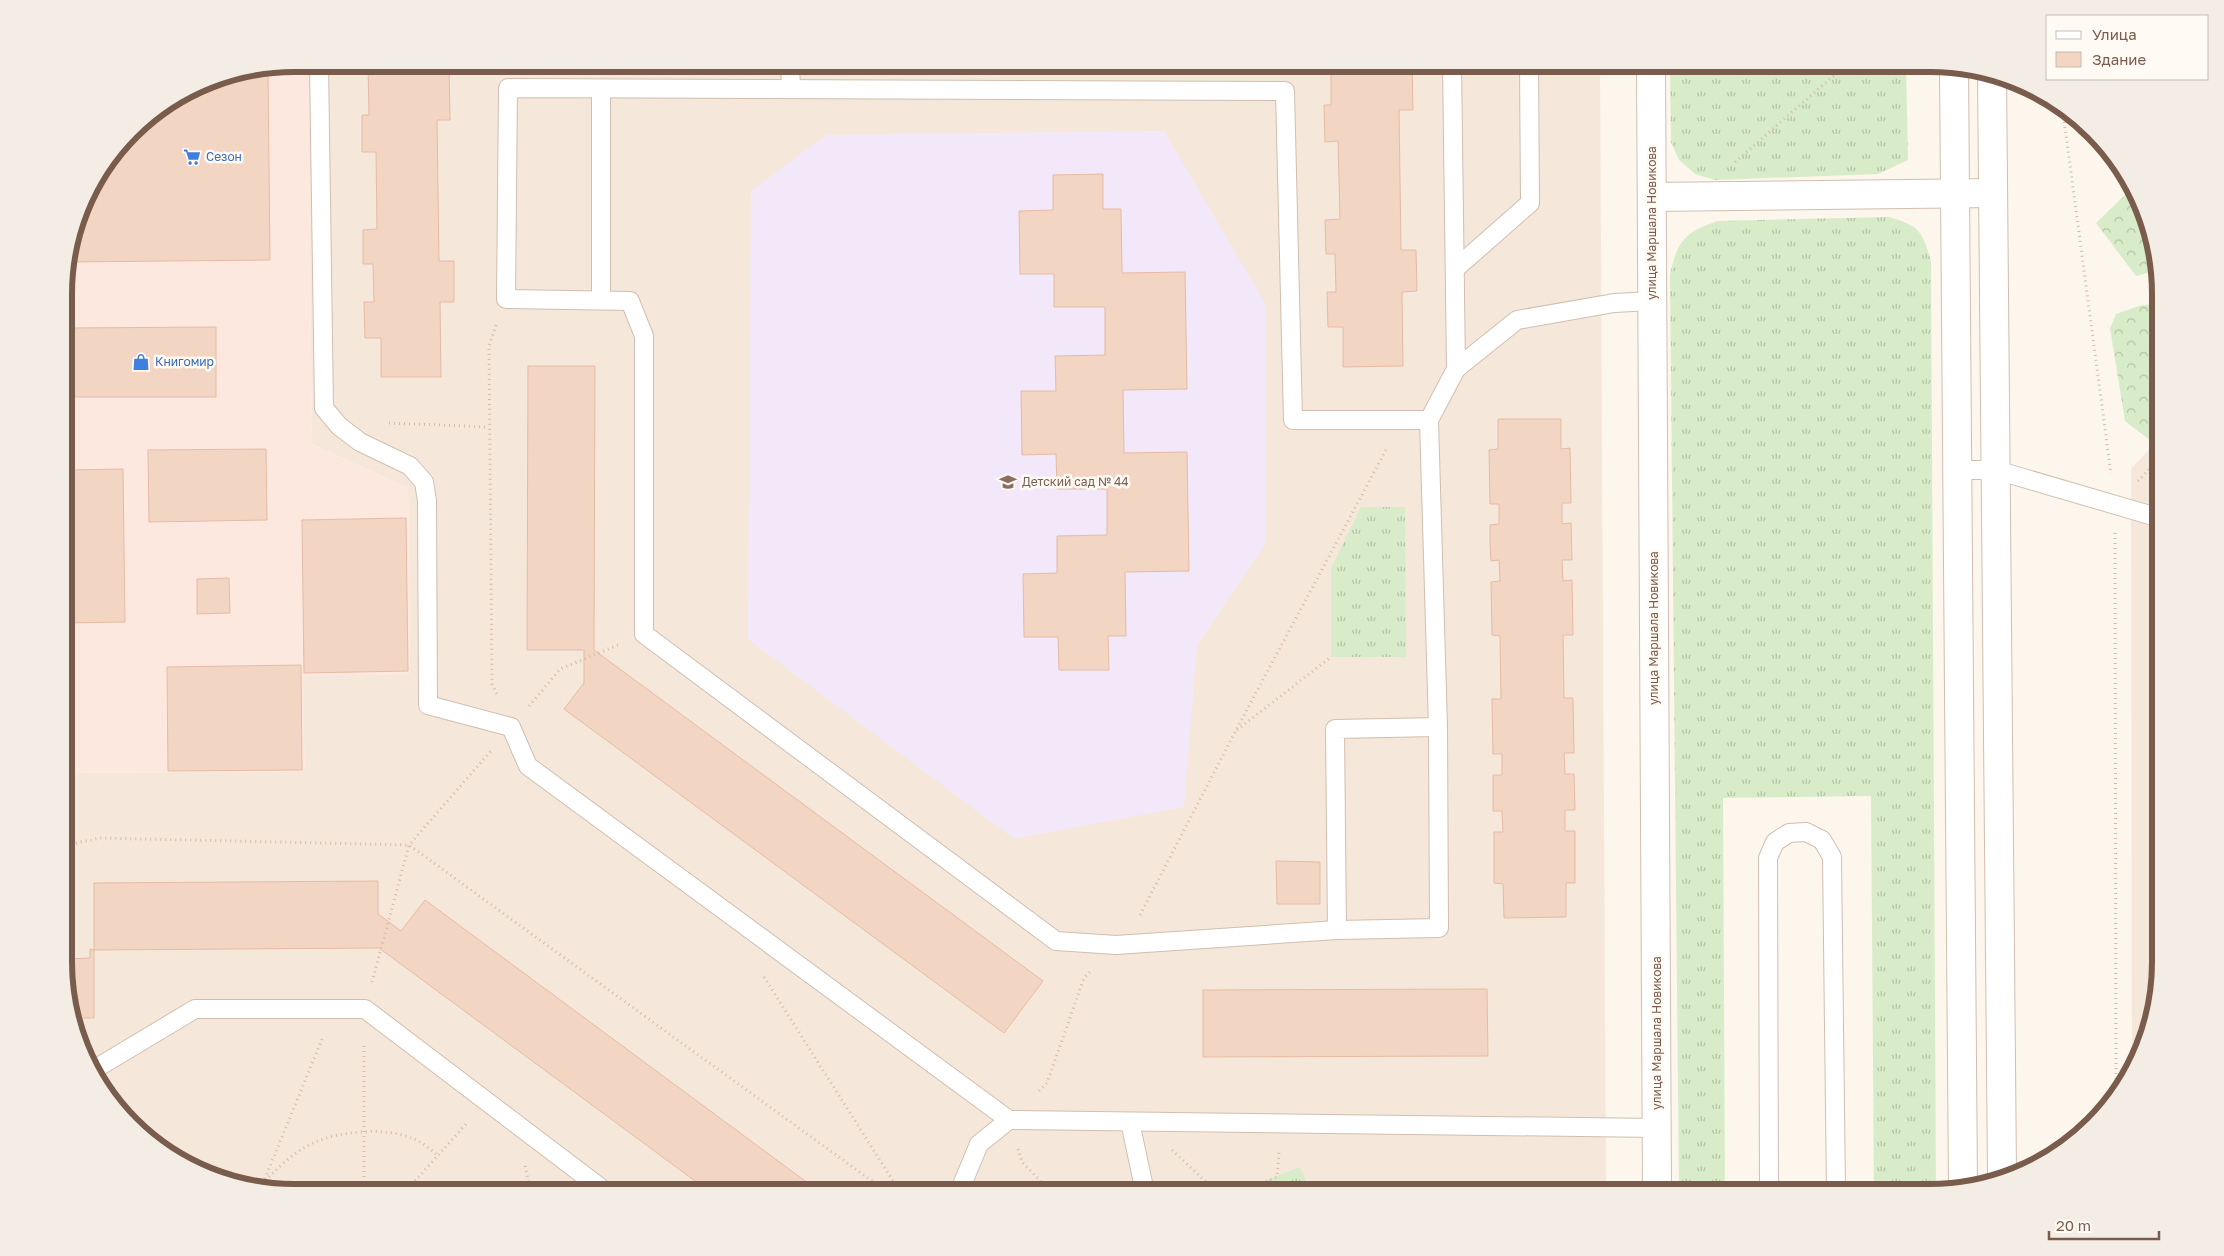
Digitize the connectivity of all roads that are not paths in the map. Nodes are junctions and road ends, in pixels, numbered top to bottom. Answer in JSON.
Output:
{"nodes":[{"id":1,"x":319,"y":72,"type":"edge"},
{"id":2,"x":790,"y":72,"type":"edge"},
{"id":3,"x":1452,"y":72,"type":"edge"},
{"id":4,"x":1529,"y":72,"type":"edge"},
{"id":5,"x":1651,"y":72,"type":"edge"},
{"id":6,"x":1954,"y":74,"type":"edge"},
{"id":7,"x":1992,"y":81,"type":"edge"},
{"id":8,"x":601,"y":89,"type":"junction"},
{"id":9,"x":791,"y":89,"type":"junction"},
{"id":10,"x":1993,"y":193,"type":"junction"},
{"id":11,"x":1955,"y":194,"type":"junction"},
{"id":12,"x":1652,"y":197,"type":"junction"},
{"id":13,"x":1454,"y":269,"type":"junction"},
{"id":14,"x":601,"y":300,"type":"junction"},
{"id":15,"x":1652,"y":301,"type":"junction"},
{"id":16,"x":1456,"y":369,"type":"junction"},
{"id":17,"x":1429,"y":420,"type":"junction"},
{"id":18,"x":1958,"y":470,"type":"junction"},
{"id":19,"x":1996,"y":470,"type":"junction"},
{"id":20,"x":2152,"y":516,"type":"edge"},
{"id":21,"x":1438,"y":727,"type":"junction"},
{"id":22,"x":1337,"y":930,"type":"junction"},
{"id":23,"x":99,"y":1067,"type":"edge"},
{"id":24,"x":1009,"y":1120,"type":"junction"},
{"id":25,"x":1136,"y":1122,"type":"junction"},
{"id":26,"x":1657,"y":1128,"type":"junction"},
{"id":27,"x":2002,"y":1172,"type":"edge"},
{"id":28,"x":1963,"y":1181,"type":"edge"},
{"id":29,"x":595,"y":1184,"type":"edge"},
{"id":30,"x":962,"y":1184,"type":"edge"},
{"id":31,"x":1144,"y":1184,"type":"edge"},
{"id":32,"x":1658,"y":1184,"type":"edge"},
{"id":33,"x":1769,"y":1184,"type":"edge"},
{"id":34,"x":1836,"y":1184,"type":"edge"}],
"edges":[{"from":1,"to":24,"type":"lane"},
{"from":2,"to":9,"type":"lane"},
{"from":3,"to":13,"type":"lane"},
{"from":4,"to":13,"type":"lane"},
{"from":5,"to":12,"type":"street","name":"улица Маршала Новикова"},
{"from":6,"to":11,"type":"street"},
{"from":7,"to":10,"type":"street"},
{"from":8,"to":9,"type":"lane"},
{"from":8,"to":14,"type":"lane"},
{"from":8,"to":14,"type":"lane"},
{"from":9,"to":17,"type":"lane"},
{"from":10,"to":11,"type":"street"},
{"from":10,"to":19,"type":"street"},
{"from":11,"to":12,"type":"street"},
{"from":11,"to":18,"type":"street"},
{"from":12,"to":15,"type":"street","name":"улица Маршала Новикова"},
{"from":13,"to":16,"type":"lane"},
{"from":14,"to":22,"type":"lane"},
{"from":15,"to":16,"type":"lane"},
{"from":15,"to":26,"type":"street","name":"улица Маршала Новикова"},
{"from":16,"to":17,"type":"lane"},
{"from":17,"to":21,"type":"lane"},
{"from":18,"to":19,"type":"lane"},
{"from":18,"to":28,"type":"street"},
{"from":19,"to":20,"type":"lane"},
{"from":19,"to":27,"type":"street"},
{"from":21,"to":22,"type":"lane"},
{"from":21,"to":22,"type":"lane"},
{"from":23,"to":29,"type":"lane"},
{"from":24,"to":25,"type":"lane"},
{"from":24,"to":30,"type":"lane"},
{"from":25,"to":26,"type":"lane"},
{"from":25,"to":31,"type":"lane"},
{"from":26,"to":32,"type":"street","name":"улица Маршала Новикова"},
{"from":33,"to":34,"type":"lane"}]}
